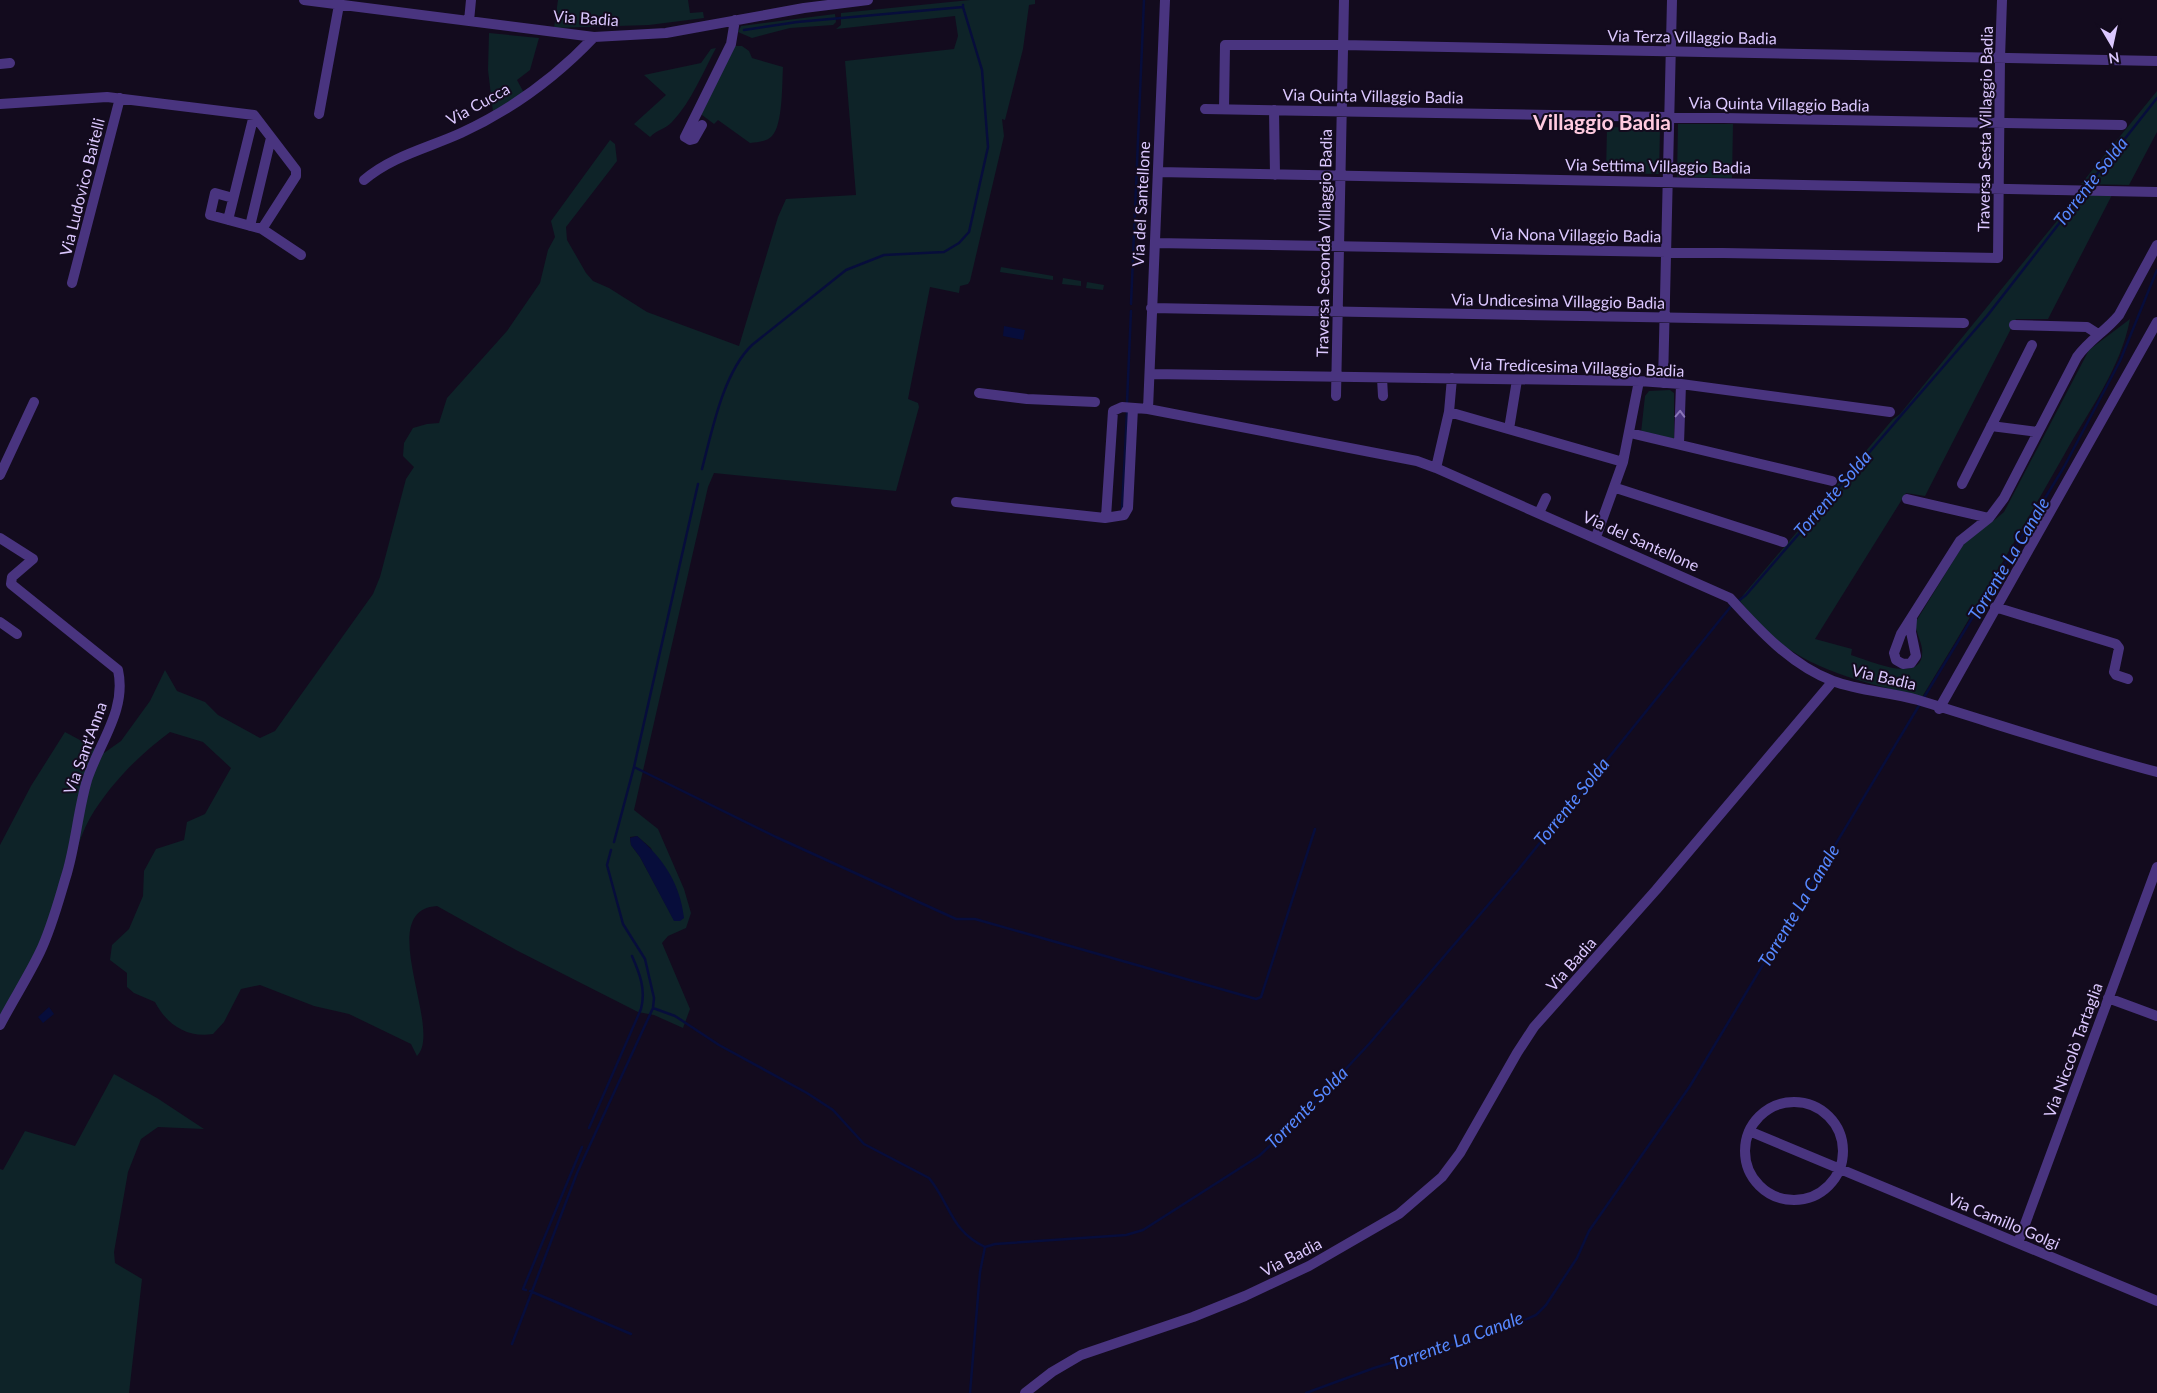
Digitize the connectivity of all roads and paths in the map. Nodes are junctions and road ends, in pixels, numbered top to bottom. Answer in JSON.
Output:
{"nodes":[{"id":1,"x":304,"y":0,"type":"edge"},
{"id":2,"x":471,"y":0,"type":"edge"},
{"id":3,"x":868,"y":0,"type":"edge"},
{"id":4,"x":1165,"y":0,"type":"edge"},
{"id":5,"x":1344,"y":0,"type":"edge"},
{"id":6,"x":1672,"y":0,"type":"edge"},
{"id":7,"x":2002,"y":0,"type":"edge"},
{"id":8,"x":343,"y":3,"type":"edge"},
{"id":9,"x":735,"y":20,"type":"junction"},
{"id":10,"x":469,"y":21,"type":"junction"},
{"id":11,"x":594,"y":37,"type":"junction"},
{"id":12,"x":1342,"y":45,"type":"junction"},
{"id":13,"x":1671,"y":52,"type":"junction"},
{"id":14,"x":2000,"y":58,"type":"junction"},
{"id":15,"x":2157,"y":61,"type":"edge"},
{"id":16,"x":120,"y":98,"type":"junction"},
{"id":17,"x":0,"y":104,"type":"edge"},
{"id":18,"x":1205,"y":109,"type":"dead end"},
{"id":19,"x":1224,"y":109,"type":"junction"},
{"id":20,"x":1274,"y":110,"type":"junction"},
{"id":21,"x":1341,"y":110,"type":"junction"},
{"id":22,"x":319,"y":114,"type":"dead end"},
{"id":23,"x":254,"y":115,"type":"junction"},
{"id":24,"x":1670,"y":116,"type":"junction"},
{"id":25,"x":1999,"y":124,"type":"junction"},
{"id":26,"x":702,"y":125,"type":"dead end"},
{"id":27,"x":2122,"y":126,"type":"dead end"},
{"id":28,"x":272,"y":138,"type":"junction"},
{"id":29,"x":1158,"y":172,"type":"junction"},
{"id":30,"x":1275,"y":175,"type":"junction"},
{"id":31,"x":1340,"y":176,"type":"junction"},
{"id":32,"x":364,"y":180,"type":"dead end"},
{"id":33,"x":1668,"y":182,"type":"junction"},
{"id":34,"x":1998,"y":187,"type":"junction"},
{"id":35,"x":2157,"y":192,"type":"edge"},
{"id":36,"x":233,"y":198,"type":"junction"},
{"id":37,"x":228,"y":220,"type":"junction"},
{"id":38,"x":250,"y":226,"type":"junction"},
{"id":39,"x":262,"y":229,"type":"junction"},
{"id":40,"x":1155,"y":244,"type":"junction"},
{"id":41,"x":2157,"y":245,"type":"edge"},
{"id":42,"x":1338,"y":246,"type":"junction"},
{"id":43,"x":1667,"y":251,"type":"junction"},
{"id":44,"x":301,"y":255,"type":"dead end"},
{"id":45,"x":1998,"y":258,"type":"joint"},
{"id":46,"x":72,"y":283,"type":"dead end"},
{"id":47,"x":1151,"y":308,"type":"junction"},
{"id":48,"x":1336,"y":313,"type":"junction"},
{"id":49,"x":1666,"y":317,"type":"junction"},
{"id":50,"x":2157,"y":322,"type":"edge"},
{"id":51,"x":1964,"y":323,"type":"dead end"},
{"id":52,"x":2014,"y":325,"type":"dead end"},
{"id":53,"x":2098,"y":334,"type":"junction"},
{"id":54,"x":2032,"y":345,"type":"dead end"},
{"id":55,"x":1150,"y":374,"type":"junction"},
{"id":56,"x":1337,"y":378,"type":"junction"},
{"id":57,"x":1382,"y":378,"type":"junction"},
{"id":58,"x":1452,"y":378,"type":"junction"},
{"id":59,"x":1517,"y":380,"type":"junction"},
{"id":60,"x":1639,"y":381,"type":"junction"},
{"id":61,"x":1663,"y":383,"type":"junction"},
{"id":62,"x":1681,"y":384,"type":"junction"},
{"id":63,"x":979,"y":393,"type":"dead end"},
{"id":64,"x":1336,"y":396,"type":"dead end"},
{"id":65,"x":1383,"y":396,"type":"dead end"},
{"id":66,"x":34,"y":402,"type":"dead end"},
{"id":67,"x":1095,"y":402,"type":"dead end"},
{"id":68,"x":1133,"y":408,"type":"junction"},
{"id":69,"x":1148,"y":409,"type":"junction"},
{"id":70,"x":1449,"y":412,"type":"junction"},
{"id":71,"x":1890,"y":412,"type":"dead end"},
{"id":72,"x":1991,"y":426,"type":"junction"},
{"id":73,"x":1509,"y":429,"type":"junction"},
{"id":74,"x":2038,"y":432,"type":"junction"},
{"id":75,"x":1630,"y":433,"type":"junction"},
{"id":76,"x":1679,"y":444,"type":"junction"},
{"id":77,"x":1623,"y":462,"type":"junction"},
{"id":78,"x":1436,"y":468,"type":"junction"},
{"id":79,"x":0,"y":475,"type":"edge"},
{"id":80,"x":1832,"y":481,"type":"dead end"},
{"id":81,"x":1962,"y":484,"type":"dead end"},
{"id":82,"x":1616,"y":488,"type":"junction"},
{"id":83,"x":1546,"y":498,"type":"dead end"},
{"id":84,"x":1907,"y":498,"type":"dead end"},
{"id":85,"x":956,"y":502,"type":"dead end"},
{"id":86,"x":1539,"y":513,"type":"junction"},
{"id":87,"x":1106,"y":517,"type":"junction"},
{"id":88,"x":1989,"y":518,"type":"junction"},
{"id":89,"x":1596,"y":537,"type":"junction"},
{"id":90,"x":0,"y":538,"type":"edge"},
{"id":91,"x":1783,"y":542,"type":"dead end"},
{"id":92,"x":12,"y":577,"type":"junction"},
{"id":93,"x":0,"y":580,"type":"edge"},
{"id":94,"x":1995,"y":607,"type":"junction"},
{"id":95,"x":1912,"y":619,"type":"junction"},
{"id":96,"x":0,"y":622,"type":"edge"},
{"id":97,"x":17,"y":634,"type":"dead end"},
{"id":98,"x":1896,"y":645,"type":"junction"},
{"id":99,"x":1914,"y":645,"type":"junction"},
{"id":100,"x":2128,"y":679,"type":"dead end"},
{"id":101,"x":1833,"y":681,"type":"junction"},
{"id":102,"x":1939,"y":709,"type":"junction"},
{"id":103,"x":2157,"y":772,"type":"edge"},
{"id":104,"x":2157,"y":867,"type":"edge"},
{"id":105,"x":2108,"y":998,"type":"junction"},
{"id":106,"x":2157,"y":1016,"type":"edge"},
{"id":107,"x":0,"y":1025,"type":"edge"},
{"id":108,"x":1749,"y":1131,"type":"junction"},
{"id":109,"x":1840,"y":1170,"type":"junction"},
{"id":110,"x":2018,"y":1243,"type":"junction"},
{"id":111,"x":2157,"y":1301,"type":"edge"},
{"id":112,"x":1025,"y":1393,"type":"edge"}],
"edges":[{"from":1,"to":8,"type":"street","name":"Via Badia"},
{"from":2,"to":10,"type":"street"},
{"from":3,"to":9,"type":"street","name":"Via Badia"},
{"from":4,"to":29,"type":"street","name":"Via del Santellone"},
{"from":5,"to":12,"type":"street","name":"Traversa Seconda Villaggio Badia"},
{"from":6,"to":13,"type":"street"},
{"from":7,"to":14,"type":"street","name":"Traversa Sesta Villaggio Badia"},
{"from":8,"to":10,"type":"street","name":"Via Badia"},
{"from":8,"to":22,"type":"street"},
{"from":9,"to":11,"type":"street","name":"Via Badia"},
{"from":9,"to":26,"type":"street"},
{"from":10,"to":11,"type":"street","name":"Via Badia"},
{"from":11,"to":32,"type":"street","name":"Via Cucca"},
{"from":12,"to":13,"type":"street","name":"Via Terza Villaggio Badia"},
{"from":12,"to":19,"type":"street","name":"Via Terza Villaggio Badia"},
{"from":12,"to":21,"type":"street","name":"Traversa Seconda Villaggio Badia"},
{"from":13,"to":14,"type":"street","name":"Via Terza Villaggio Badia"},
{"from":13,"to":24,"type":"street"},
{"from":14,"to":15,"type":"street","name":"Via Terza Villaggio Badia"},
{"from":14,"to":25,"type":"street","name":"Traversa Sesta Villaggio Badia"},
{"from":16,"to":17,"type":"street","name":"Via Ludovico Baitelli"},
{"from":16,"to":23,"type":"street","name":"Via Ludovico Baitelli"},
{"from":16,"to":46,"type":"street","name":"Via Ludovico Baitelli"},
{"from":18,"to":19,"type":"street","name":"Via Quinta Villaggio Badia"},
{"from":19,"to":20,"type":"street","name":"Via Quinta Villaggio Badia"},
{"from":20,"to":21,"type":"street","name":"Via Quinta Villaggio Badia"},
{"from":20,"to":30,"type":"street"},
{"from":21,"to":24,"type":"street","name":"Via Quinta Villaggio Badia"},
{"from":21,"to":31,"type":"street","name":"Traversa Seconda Villaggio Badia"},
{"from":23,"to":28,"type":"street"},
{"from":23,"to":36,"type":"street"},
{"from":24,"to":25,"type":"street","name":"Via Quinta Villaggio Badia"},
{"from":24,"to":33,"type":"street"},
{"from":25,"to":27,"type":"street","name":"Via Quinta Villaggio Badia"},
{"from":25,"to":34,"type":"street","name":"Traversa Sesta Villaggio Badia"},
{"from":28,"to":38,"type":"street"},
{"from":28,"to":39,"type":"street"},
{"from":29,"to":30,"type":"street","name":"Via Settima Villaggio Badia"},
{"from":29,"to":40,"type":"street","name":"Via del Santellone"},
{"from":30,"to":31,"type":"street","name":"Via Settima Villaggio Badia"},
{"from":31,"to":33,"type":"street","name":"Via Settima Villaggio Badia"},
{"from":31,"to":42,"type":"street","name":"Traversa Seconda Villaggio Badia"},
{"from":33,"to":34,"type":"street","name":"Via Settima Villaggio Badia"},
{"from":33,"to":43,"type":"street"},
{"from":34,"to":35,"type":"street","name":"Via Settima Villaggio Badia"},
{"from":34,"to":45,"type":"street","name":"Traversa Sesta Villaggio Badia"},
{"from":36,"to":37,"type":"street"},
{"from":36,"to":37,"type":"street"},
{"from":37,"to":38,"type":"street"},
{"from":38,"to":39,"type":"street"},
{"from":39,"to":44,"type":"street"},
{"from":40,"to":42,"type":"street","name":"Via Nona Villaggio Badia"},
{"from":40,"to":47,"type":"street","name":"Via del Santellone"},
{"from":41,"to":53,"type":"street"},
{"from":42,"to":43,"type":"street","name":"Via Nona Villaggio Badia"},
{"from":42,"to":48,"type":"street","name":"Traversa Seconda Villaggio Badia"},
{"from":43,"to":45,"type":"street","name":"Via Nona Villaggio Badia"},
{"from":43,"to":49,"type":"street"},
{"from":47,"to":48,"type":"street","name":"Via Undicesima Villaggio Badia"},
{"from":47,"to":55,"type":"street","name":"Via del Santellone"},
{"from":48,"to":49,"type":"street","name":"Via Undicesima Villaggio Badia"},
{"from":48,"to":56,"type":"street","name":"Traversa Seconda Villaggio Badia"},
{"from":49,"to":51,"type":"street","name":"Via Undicesima Villaggio Badia"},
{"from":49,"to":61,"type":"street"},
{"from":50,"to":94,"type":"street"},
{"from":52,"to":53,"type":"street"},
{"from":53,"to":74,"type":"street"},
{"from":54,"to":72,"type":"street"},
{"from":55,"to":56,"type":"street","name":"Via Tredicesima Villaggio Badia"},
{"from":55,"to":69,"type":"street","name":"Via del Santellone"},
{"from":56,"to":57,"type":"street","name":"Via Tredicesima Villaggio Badia"},
{"from":56,"to":64,"type":"street","name":"Traversa Seconda Villaggio Badia"},
{"from":57,"to":58,"type":"street","name":"Via Tredicesima Villaggio Badia"},
{"from":57,"to":65,"type":"street"},
{"from":58,"to":59,"type":"street","name":"Via Tredicesima Villaggio Badia"},
{"from":58,"to":70,"type":"street"},
{"from":59,"to":60,"type":"street","name":"Via Tredicesima Villaggio Badia"},
{"from":59,"to":73,"type":"street"},
{"from":60,"to":61,"type":"street","name":"Via Tredicesima Villaggio Badia"},
{"from":60,"to":75,"type":"street"},
{"from":61,"to":62,"type":"street","name":"Via Tredicesima Villaggio Badia"},
{"from":62,"to":71,"type":"street","name":"Via Tredicesima Villaggio Badia"},
{"from":76,"to":62,"type":"street","one_way":true},
{"from":63,"to":67,"type":"street"},
{"from":66,"to":79,"type":"street"},
{"from":68,"to":69,"type":"street","name":"Via del Santellone"},
{"from":68,"to":87,"type":"street","name":"Via del Santellone"},
{"from":68,"to":87,"type":"street"},
{"from":69,"to":78,"type":"street","name":"Via del Santellone"},
{"from":70,"to":73,"type":"street"},
{"from":70,"to":78,"type":"street"},
{"from":72,"to":74,"type":"street"},
{"from":72,"to":81,"type":"street"},
{"from":73,"to":77,"type":"street"},
{"from":74,"to":88,"type":"street"},
{"from":75,"to":76,"type":"street"},
{"from":75,"to":77,"type":"street"},
{"from":76,"to":80,"type":"street"},
{"from":77,"to":82,"type":"street"},
{"from":78,"to":86,"type":"street","name":"Via del Santellone"},
{"from":82,"to":89,"type":"street"},
{"from":82,"to":91,"type":"street"},
{"from":83,"to":86,"type":"street"},
{"from":84,"to":88,"type":"street"},
{"from":85,"to":87,"type":"street"},
{"from":86,"to":89,"type":"street","name":"Via del Santellone"},
{"from":88,"to":95,"type":"street"},
{"from":89,"to":101,"type":"street","name":"Via del Santellone"},
{"from":90,"to":92,"type":"street"},
{"from":92,"to":93,"type":"street"},
{"from":92,"to":107,"type":"street","name":"Via Sant'Anna"},
{"from":94,"to":100,"type":"street"},
{"from":94,"to":102,"type":"street"},
{"from":95,"to":98,"type":"street"},
{"from":95,"to":99,"type":"street"},
{"from":96,"to":97,"type":"street"},
{"from":98,"to":99,"type":"street"},
{"from":98,"to":99,"type":"street"},
{"from":101,"to":102,"type":"street","name":"Via Badia"},
{"from":101,"to":112,"type":"street","name":"Via Badia"},
{"from":102,"to":103,"type":"street","name":"Via Badia"},
{"from":104,"to":105,"type":"street","name":"Via Niccolò Tartaglia"},
{"from":105,"to":106,"type":"street"},
{"from":105,"to":110,"type":"street","name":"Via Niccolò Tartaglia"},
{"from":108,"to":109,"type":"street","name":"Via Camillo Golgi"},
{"from":108,"to":109,"type":"street"},
{"from":108,"to":109,"type":"street"},
{"from":109,"to":110,"type":"street","name":"Via Camillo Golgi"},
{"from":110,"to":111,"type":"street","name":"Via Camillo Golgi"}]}
